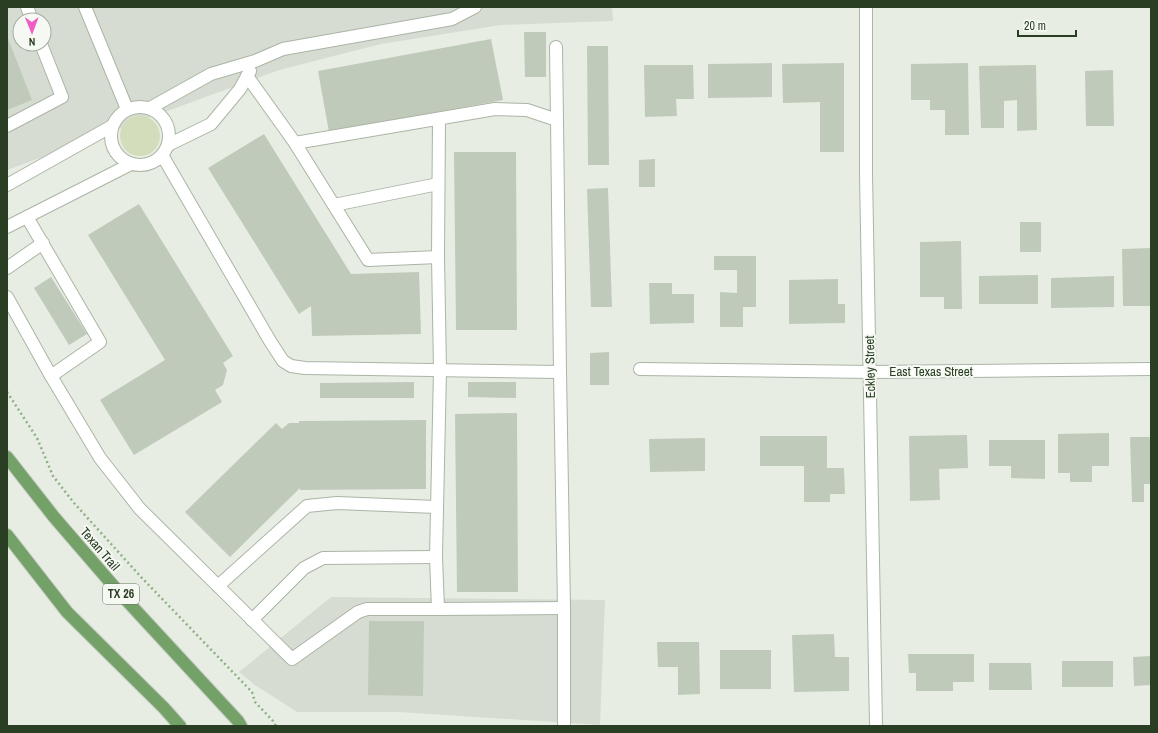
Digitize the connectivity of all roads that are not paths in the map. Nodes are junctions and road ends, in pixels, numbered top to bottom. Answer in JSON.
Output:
{"nodes":[{"id":1,"x":85,"y":7,"type":"edge"},
{"id":2,"x":476,"y":7,"type":"edge"},
{"id":3,"x":866,"y":7,"type":"edge"},
{"id":4,"x":556,"y":47,"type":"dead end"},
{"id":5,"x":44,"y":52,"type":"edge"},
{"id":6,"x":255,"y":61,"type":"junction"},
{"id":7,"x":247,"y":76,"type":"junction"},
{"id":8,"x":150,"y":108,"type":"junction"},
{"id":9,"x":127,"y":109,"type":"junction"},
{"id":10,"x":439,"y":119,"type":"junction"},
{"id":11,"x":557,"y":120,"type":"junction"},
{"id":12,"x":7,"y":126,"type":"edge"},
{"id":13,"x":112,"y":126,"type":"junction"},
{"id":14,"x":295,"y":143,"type":"junction"},
{"id":15,"x":165,"y":150,"type":"junction"},
{"id":16,"x":131,"y":164,"type":"junction"},
{"id":17,"x":438,"y":184,"type":"junction"},
{"id":18,"x":7,"y":185,"type":"edge"},
{"id":19,"x":334,"y":205,"type":"junction"},
{"id":20,"x":27,"y":217,"type":"junction"},
{"id":21,"x":7,"y":227,"type":"edge"},
{"id":22,"x":43,"y":243,"type":"junction"},
{"id":23,"x":438,"y":257,"type":"junction"},
{"id":24,"x":7,"y":268,"type":"edge"},
{"id":25,"x":7,"y":297,"type":"edge"},
{"id":26,"x":640,"y":369,"type":"dead end"},
{"id":27,"x":1151,"y":369,"type":"edge"},
{"id":28,"x":440,"y":370,"type":"junction"},
{"id":29,"x":560,"y":372,"type":"junction"},
{"id":30,"x":870,"y":372,"type":"junction"},
{"id":31,"x":51,"y":376,"type":"junction"},
{"id":32,"x":7,"y":457,"type":"edge"},
{"id":33,"x":436,"y":507,"type":"junction"},
{"id":34,"x":7,"y":535,"type":"edge"},
{"id":35,"x":436,"y":557,"type":"junction"},
{"id":36,"x":218,"y":586,"type":"junction"},
{"id":37,"x":564,"y":608,"type":"junction"},
{"id":38,"x":438,"y":609,"type":"junction"},
{"id":39,"x":252,"y":620,"type":"junction"},
{"id":40,"x":180,"y":726,"type":"edge"},
{"id":41,"x":242,"y":726,"type":"edge"},
{"id":42,"x":564,"y":726,"type":"edge"},
{"id":43,"x":876,"y":726,"type":"edge"}],
"edges":[{"from":1,"to":9,"type":"street"},
{"from":2,"to":6,"type":"street"},
{"from":3,"to":30,"type":"street","name":"Eckley Street"},
{"from":4,"to":11,"type":"street"},
{"from":5,"to":12,"type":"street"},
{"from":6,"to":7,"type":"street"},
{"from":6,"to":8,"type":"street"},
{"from":7,"to":14,"type":"street"},
{"from":7,"to":15,"type":"street"},
{"from":8,"to":9,"type":"street"},
{"from":8,"to":15,"type":"street"},
{"from":9,"to":13,"type":"street"},
{"from":10,"to":11,"type":"street"},
{"from":10,"to":14,"type":"street"},
{"from":10,"to":17,"type":"street"},
{"from":11,"to":29,"type":"street"},
{"from":13,"to":16,"type":"street"},
{"from":13,"to":18,"type":"street"},
{"from":14,"to":19,"type":"street"},
{"from":15,"to":16,"type":"street"},
{"from":15,"to":28,"type":"street"},
{"from":16,"to":20,"type":"street"},
{"from":17,"to":19,"type":"street"},
{"from":17,"to":23,"type":"street"},
{"from":19,"to":23,"type":"street"},
{"from":20,"to":21,"type":"street"},
{"from":20,"to":22,"type":"street"},
{"from":22,"to":24,"type":"street"},
{"from":22,"to":31,"type":"street"},
{"from":23,"to":28,"type":"street"},
{"from":25,"to":31,"type":"street"},
{"from":26,"to":30,"type":"street","name":"East Texas Street"},
{"from":27,"to":30,"type":"street","name":"East Texas Street"},
{"from":28,"to":29,"type":"street"},
{"from":28,"to":33,"type":"street"},
{"from":29,"to":37,"type":"street"},
{"from":30,"to":43,"type":"street","name":"Eckley Street"},
{"from":31,"to":36,"type":"street"},
{"from":32,"to":41,"type":"main road","name":"Texan Trail","number":"TX 26"},
{"from":33,"to":35,"type":"street"},
{"from":33,"to":36,"type":"street"},
{"from":34,"to":40,"type":"main road"},
{"from":35,"to":38,"type":"street"},
{"from":35,"to":39,"type":"street"},
{"from":36,"to":39,"type":"street"},
{"from":37,"to":38,"type":"street"},
{"from":37,"to":42,"type":"street"},
{"from":38,"to":39,"type":"street"}]}
